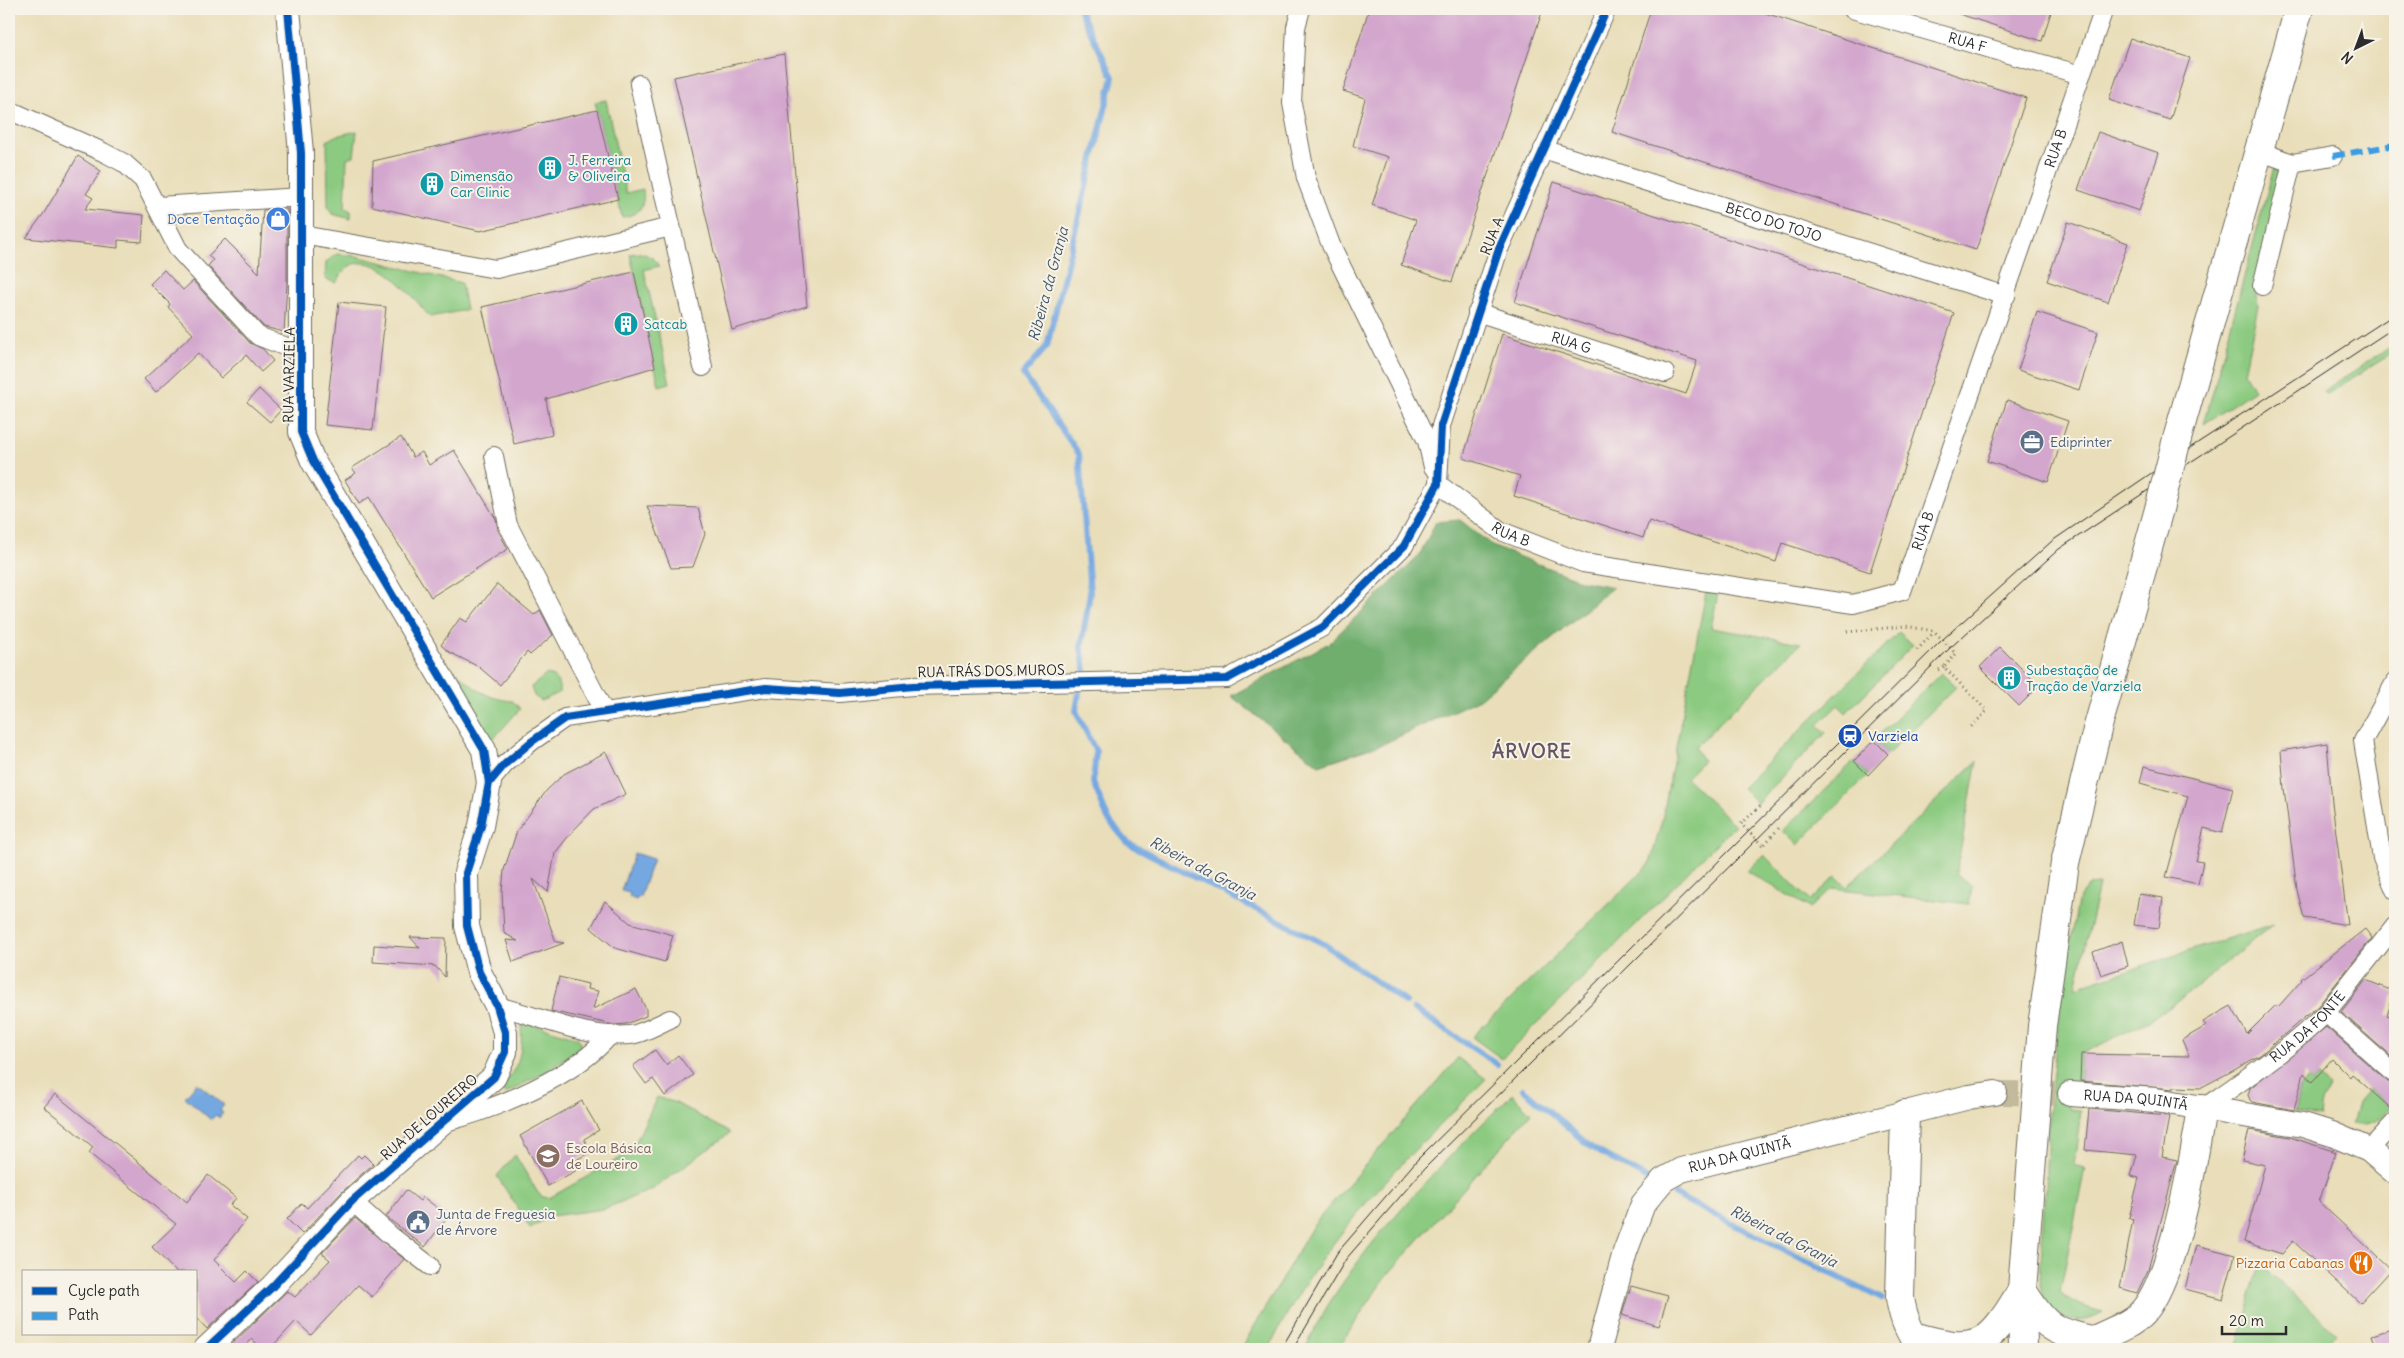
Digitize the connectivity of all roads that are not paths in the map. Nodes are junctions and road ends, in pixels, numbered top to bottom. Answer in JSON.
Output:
{"nodes":[{"id":1,"x":288,"y":9,"type":"edge"},
{"id":2,"x":1301,"y":9,"type":"edge"},
{"id":3,"x":1608,"y":9,"type":"edge"},
{"id":4,"x":1852,"y":9,"type":"edge"},
{"id":5,"x":2104,"y":9,"type":"edge"},
{"id":6,"x":2298,"y":9,"type":"edge"},
{"id":7,"x":2081,"y":75,"type":"junction"},
{"id":8,"x":640,"y":84,"type":"dead end"},
{"id":9,"x":9,"y":110,"type":"edge"},
{"id":10,"x":1543,"y":149,"type":"junction"},
{"id":11,"x":2259,"y":151,"type":"junction"},
{"id":12,"x":2333,"y":156,"type":"dead end"},
{"id":13,"x":2292,"y":163,"type":"junction"},
{"id":14,"x":302,"y":197,"type":"junction"},
{"id":15,"x":158,"y":206,"type":"junction"},
{"id":16,"x":671,"y":228,"type":"junction"},
{"id":17,"x":302,"y":235,"type":"junction"},
{"id":18,"x":2262,"y":286,"type":"dead end"},
{"id":19,"x":2006,"y":296,"type":"junction"},
{"id":20,"x":1478,"y":312,"type":"junction"},
{"id":21,"x":302,"y":353,"type":"junction"},
{"id":22,"x":703,"y":367,"type":"dead end"},
{"id":23,"x":1665,"y":373,"type":"dead end"},
{"id":24,"x":494,"y":456,"type":"dead end"},
{"id":25,"x":1438,"y":484,"type":"junction"},
{"id":26,"x":2395,"y":682,"type":"edge"},
{"id":27,"x":605,"y":713,"type":"junction"},
{"id":28,"x":490,"y":783,"type":"junction"},
{"id":29,"x":2395,"y":890,"type":"edge"},
{"id":30,"x":2395,"y":926,"type":"edge"},
{"id":31,"x":497,"y":1006,"type":"junction"},
{"id":32,"x":2326,"y":1014,"type":"junction"},
{"id":33,"x":670,"y":1019,"type":"dead end"},
{"id":34,"x":610,"y":1034,"type":"junction"},
{"id":35,"x":2395,"y":1074,"type":"edge"},
{"id":36,"x":1995,"y":1093,"type":"tunnel mouth"},
{"id":37,"x":2070,"y":1094,"type":"tunnel mouth"},
{"id":38,"x":2202,"y":1109,"type":"junction"},
{"id":39,"x":1905,"y":1114,"type":"junction"},
{"id":40,"x":2395,"y":1122,"type":"edge"},
{"id":41,"x":442,"y":1123,"type":"junction"},
{"id":42,"x":2368,"y":1150,"type":"junction"},
{"id":43,"x":2395,"y":1172,"type":"edge"},
{"id":44,"x":352,"y":1201,"type":"junction"},
{"id":45,"x":430,"y":1266,"type":"dead end"},
{"id":46,"x":2022,"y":1290,"type":"junction"},
{"id":47,"x":1918,"y":1343,"type":"edge"},
{"id":48,"x":2083,"y":1344,"type":"edge"},
{"id":49,"x":206,"y":1349,"type":"edge"},
{"id":50,"x":1599,"y":1349,"type":"edge"},
{"id":51,"x":2023,"y":1349,"type":"edge"}],
"edges":[{"from":1,"to":14,"type":"street","name":"RUA VARZIELA"},
{"from":2,"to":25,"type":"street"},
{"from":3,"to":10,"type":"street","name":"RUA A"},
{"from":4,"to":7,"type":"street","name":"RUA F"},
{"from":5,"to":7,"type":"street","name":"RUA B"},
{"from":6,"to":11,"type":"main road"},
{"from":7,"to":19,"type":"street","name":"RUA B"},
{"from":8,"to":16,"type":"street"},
{"from":9,"to":15,"type":"street"},
{"from":10,"to":19,"type":"street","name":"BECO DO TOJO"},
{"from":10,"to":20,"type":"street","name":"RUA A"},
{"from":11,"to":13,"type":"street"},
{"from":11,"to":46,"type":"main road","bridge":true},
{"from":12,"to":13,"type":"street"},
{"from":13,"to":18,"type":"street"},
{"from":14,"to":15,"type":"street"},
{"from":14,"to":17,"type":"street","name":"RUA VARZIELA"},
{"from":15,"to":21,"type":"street"},
{"from":16,"to":17,"type":"street"},
{"from":16,"to":22,"type":"street"},
{"from":17,"to":21,"type":"street","name":"RUA VARZIELA"},
{"from":19,"to":25,"type":"street","name":"RUA B"},
{"from":20,"to":23,"type":"street","name":"RUA G"},
{"from":20,"to":25,"type":"street","name":"RUA A"},
{"from":21,"to":28,"type":"street","name":"RUA VARZIELA"},
{"from":24,"to":27,"type":"street"},
{"from":25,"to":27,"type":"street","name":"RUA TRÁS DOS MUROS"},
{"from":26,"to":29,"type":"street"},
{"from":27,"to":28,"type":"street","name":"RUA TRÁS DOS MUROS"},
{"from":28,"to":31,"type":"street","name":"RUA DE LOUREIRO"},
{"from":30,"to":32,"type":"street","name":"RUA DA FONTE"},
{"from":31,"to":34,"type":"street"},
{"from":31,"to":41,"type":"street","name":"RUA DE LOUREIRO"},
{"from":32,"to":35,"type":"street"},
{"from":32,"to":38,"type":"street","name":"RUA DA FONTE"},
{"from":33,"to":34,"type":"street"},
{"from":34,"to":41,"type":"street"},
{"from":36,"to":39,"type":"street","name":"RUA DA QUINTÃ"},
{"from":37,"to":38,"type":"street","name":"RUA DA QUINTÃ"},
{"from":38,"to":42,"type":"street","name":"RUA DA QUINTÃ"},
{"from":38,"to":48,"type":"main road"},
{"from":39,"to":47,"type":"main road"},
{"from":39,"to":50,"type":"street","name":"RUA DA QUINTÃ"},
{"from":40,"to":42,"type":"street"},
{"from":41,"to":44,"type":"street","name":"RUA DE LOUREIRO"},
{"from":42,"to":43,"type":"street","name":"RUA DA QUINTÃ"},
{"from":44,"to":45,"type":"street"},
{"from":44,"to":49,"type":"street","name":"RUA DE LOUREIRO"},
{"from":46,"to":47,"type":"main road"},
{"from":46,"to":48,"type":"main road"},
{"from":46,"to":51,"type":"main road"}]}
